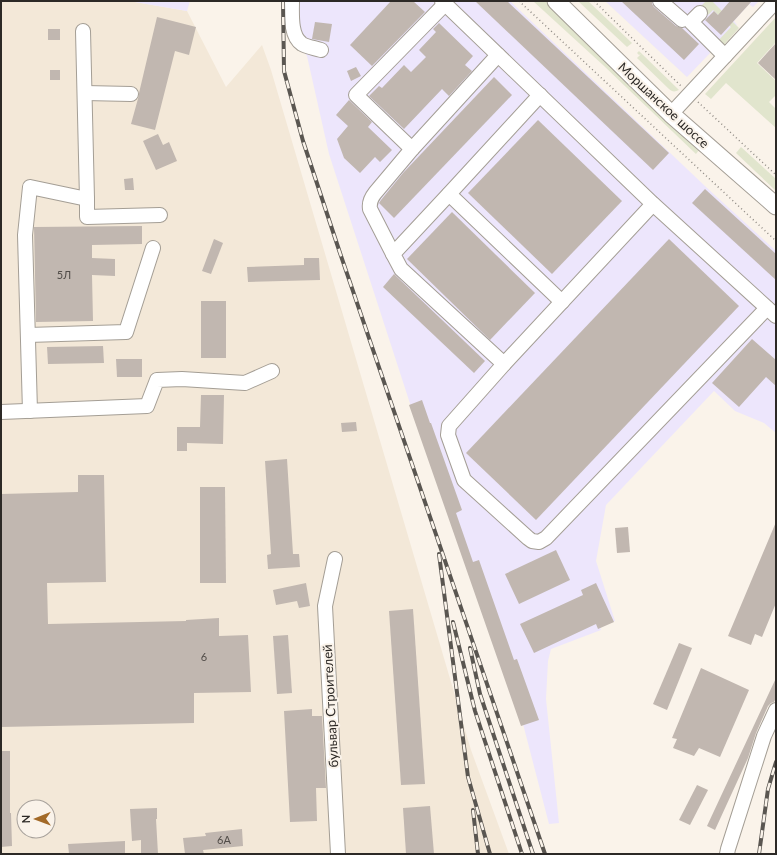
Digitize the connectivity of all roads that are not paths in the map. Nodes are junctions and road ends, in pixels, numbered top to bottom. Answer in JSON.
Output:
{"nodes":[{"id":1,"x":292,"y":1,"type":"edge"},
{"id":2,"x":556,"y":1,"type":"edge"},
{"id":3,"x":660,"y":1,"type":"edge"},
{"id":4,"x":776,"y":1,"type":"edge"},
{"id":5,"x":444,"y":2,"type":"edge"},
{"id":6,"x":700,"y":13,"type":"dead end"},
{"id":7,"x":682,"y":20,"type":"dead end"},
{"id":8,"x":83,"y":31,"type":"dead end"},
{"id":9,"x":321,"y":50,"type":"dead end"},
{"id":10,"x":498,"y":55,"type":"junction"},
{"id":11,"x":725,"y":56,"type":"junction"},
{"id":12,"x":85,"y":93,"type":"junction"},
{"id":13,"x":131,"y":94,"type":"dead end"},
{"id":14,"x":540,"y":95,"type":"junction"},
{"id":15,"x":671,"y":114,"type":"junction"},
{"id":16,"x":412,"y":149,"type":"junction"},
{"id":17,"x":449,"y":194,"type":"junction"},
{"id":18,"x":87,"y":199,"type":"junction"},
{"id":19,"x":653,"y":204,"type":"junction"},
{"id":20,"x":776,"y":206,"type":"edge"},
{"id":21,"x":160,"y":215,"type":"dead end"},
{"id":22,"x":153,"y":248,"type":"dead end"},
{"id":23,"x":393,"y":254,"type":"junction"},
{"id":24,"x":562,"y":302,"type":"junction"},
{"id":25,"x":772,"y":312,"type":"edge"},
{"id":26,"x":28,"y":335,"type":"junction"},
{"id":27,"x":504,"y":364,"type":"junction"},
{"id":28,"x":272,"y":371,"type":"dead end"},
{"id":29,"x":30,"y":411,"type":"junction"},
{"id":30,"x":1,"y":412,"type":"edge"},
{"id":31,"x":335,"y":559,"type":"dead end"},
{"id":32,"x":776,"y":710,"type":"edge"},
{"id":33,"x":338,"y":854,"type":"edge"},
{"id":34,"x":727,"y":854,"type":"edge"}],
"edges":[{"from":1,"to":9,"type":"street"},
{"from":2,"to":15,"type":"main road","name":"Моршанское шоссе"},
{"from":3,"to":7,"type":"street"},
{"from":4,"to":11,"type":"street"},
{"from":5,"to":10,"type":"street"},
{"from":5,"to":16,"type":"street"},
{"from":6,"to":11,"type":"street"},
{"from":8,"to":12,"type":"street"},
{"from":10,"to":14,"type":"street"},
{"from":10,"to":16,"type":"street"},
{"from":11,"to":15,"type":"street"},
{"from":12,"to":13,"type":"street"},
{"from":12,"to":18,"type":"street"},
{"from":14,"to":17,"type":"street"},
{"from":14,"to":19,"type":"street"},
{"from":15,"to":20,"type":"main road","name":"Моршанское шоссе"},
{"from":16,"to":23,"type":"street"},
{"from":17,"to":23,"type":"street"},
{"from":17,"to":24,"type":"street"},
{"from":18,"to":21,"type":"street"},
{"from":18,"to":26,"type":"street"},
{"from":19,"to":24,"type":"street"},
{"from":19,"to":25,"type":"street"},
{"from":22,"to":26,"type":"street"},
{"from":23,"to":27,"type":"street"},
{"from":24,"to":27,"type":"street"},
{"from":25,"to":27,"type":"street"},
{"from":26,"to":29,"type":"street"},
{"from":28,"to":29,"type":"street"},
{"from":29,"to":30,"type":"street"},
{"from":31,"to":33,"type":"street","name":"бульвар Строителей"},
{"from":32,"to":34,"type":"street"}]}
